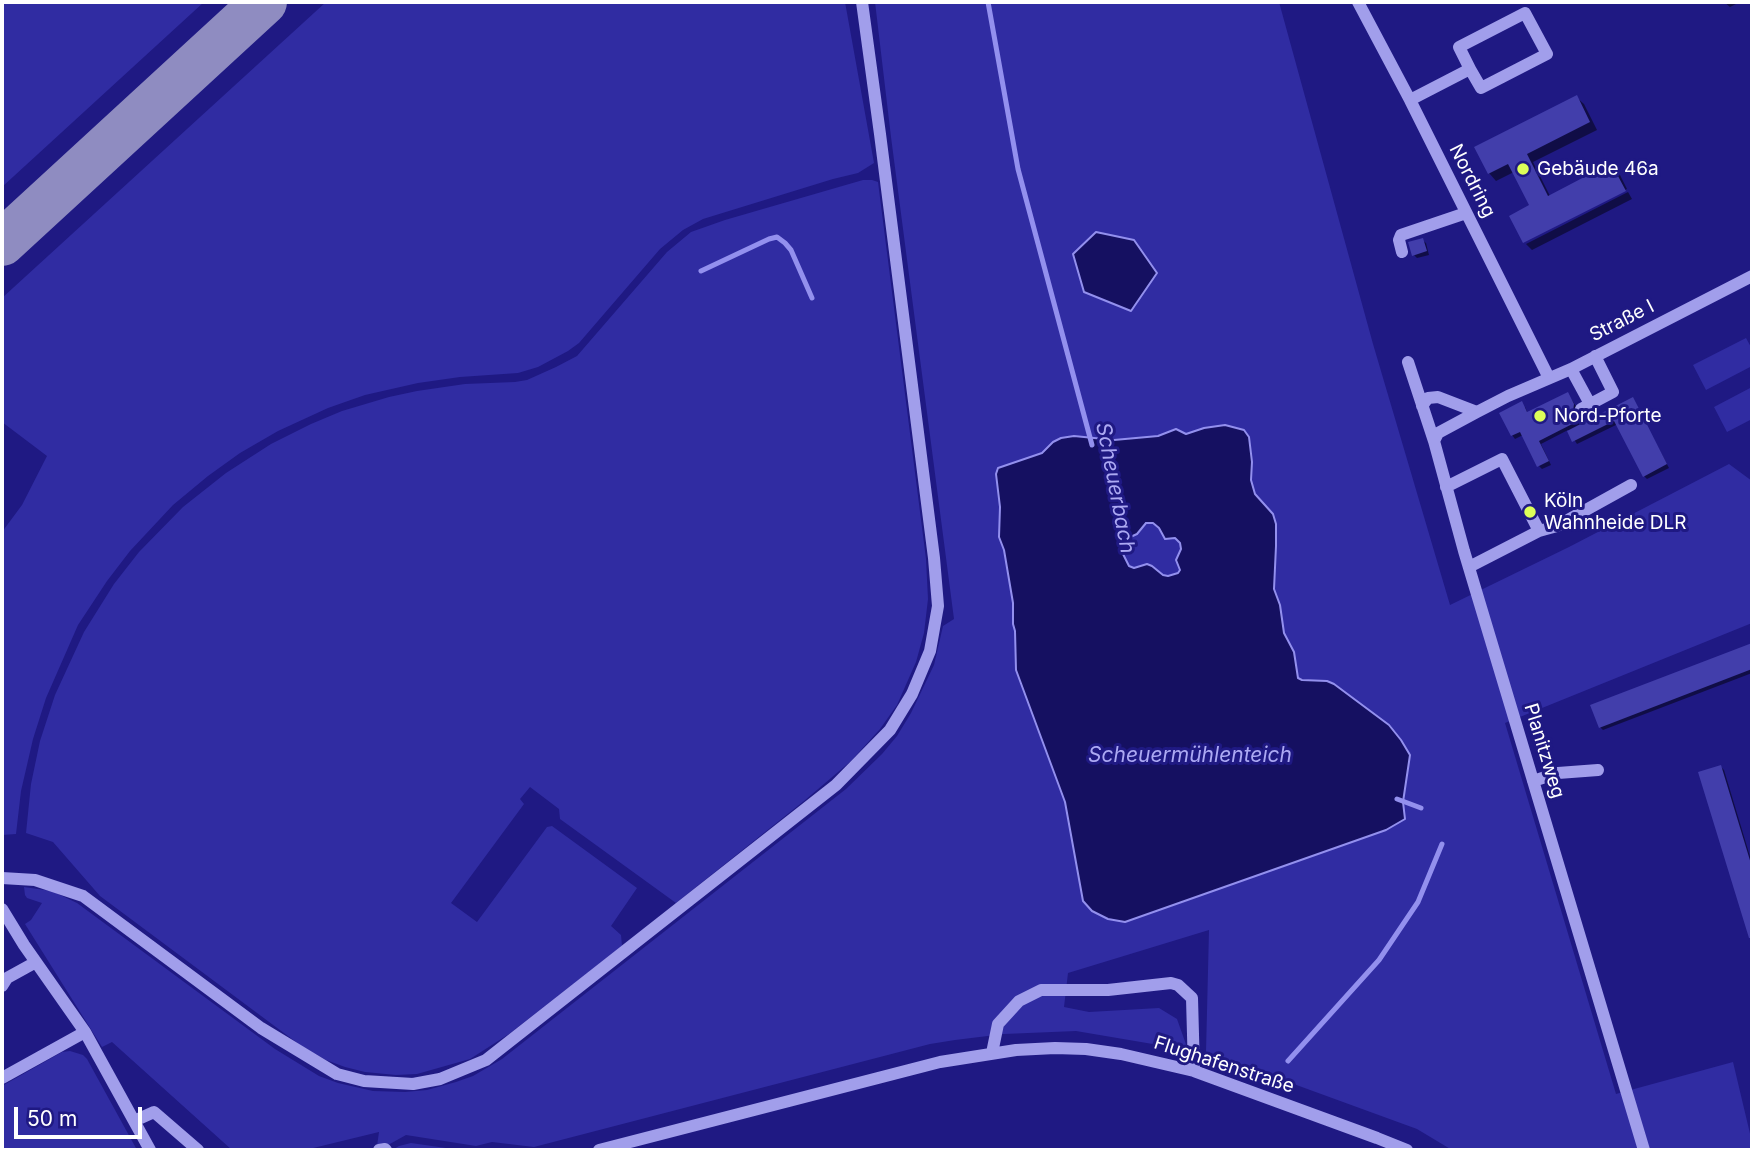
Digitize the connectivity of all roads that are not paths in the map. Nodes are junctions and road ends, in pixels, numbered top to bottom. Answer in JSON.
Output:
{"nodes":[{"id":1,"x":862,"y":2,"type":"edge"},
{"id":2,"x":1358,"y":2,"type":"edge"},
{"id":3,"x":1470,"y":69,"type":"junction"},
{"id":4,"x":1410,"y":100,"type":"junction"},
{"id":5,"x":1466,"y":213,"type":"junction"},
{"id":6,"x":1402,"y":252,"type":"dead end"},
{"id":7,"x":1752,"y":276,"type":"edge"},
{"id":8,"x":1595,"y":356,"type":"junction"},
{"id":9,"x":1408,"y":362,"type":"dead end"},
{"id":10,"x":1571,"y":369,"type":"junction"},
{"id":11,"x":1549,"y":378,"type":"junction"},
{"id":12,"x":1422,"y":406,"type":"junction"},
{"id":13,"x":1477,"y":412,"type":"junction"},
{"id":14,"x":1434,"y":441,"type":"junction"},
{"id":15,"x":1631,"y":485,"type":"dead end"},
{"id":16,"x":1446,"y":487,"type":"junction"},
{"id":17,"x":1539,"y":531,"type":"junction"},
{"id":18,"x":1469,"y":567,"type":"junction"},
{"id":19,"x":1598,"y":770,"type":"dead end"},
{"id":20,"x":1533,"y":780,"type":"junction"},
{"id":21,"x":2,"y":878,"type":"edge"},
{"id":22,"x":2,"y":909,"type":"edge"},
{"id":23,"x":36,"y":962,"type":"junction"},
{"id":24,"x":4,"y":978,"type":"edge"},
{"id":25,"x":85,"y":1032,"type":"junction"},
{"id":26,"x":992,"y":1053,"type":"junction"},
{"id":27,"x":1194,"y":1071,"type":"junction"},
{"id":28,"x":2,"y":1078,"type":"edge"},
{"id":29,"x":134,"y":1121,"type":"junction"},
{"id":30,"x":625,"y":1147,"type":"edge"},
{"id":31,"x":150,"y":1150,"type":"edge"},
{"id":32,"x":198,"y":1150,"type":"edge"},
{"id":33,"x":379,"y":1150,"type":"edge"},
{"id":34,"x":386,"y":1150,"type":"edge"},
{"id":35,"x":599,"y":1150,"type":"edge"},
{"id":36,"x":1406,"y":1150,"type":"edge"},
{"id":37,"x":1644,"y":1150,"type":"edge"}],
"edges":[{"from":1,"to":21,"type":"street"},
{"from":2,"to":4,"type":"street","name":"Nordring"},
{"from":3,"to":3,"type":"street"},
{"from":3,"to":4,"type":"street"},
{"from":4,"to":5,"type":"street","name":"Nordring"},
{"from":5,"to":6,"type":"street"},
{"from":5,"to":11,"type":"street","name":"Nordring"},
{"from":7,"to":8,"type":"street","name":"Straße I"},
{"from":8,"to":10,"type":"street","name":"Straße I"},
{"from":8,"to":10,"type":"street"},
{"from":9,"to":12,"type":"street","name":"Planitzweg"},
{"from":10,"to":11,"type":"street","name":"Straße I"},
{"from":11,"to":13,"type":"street","name":"Straße I"},
{"from":12,"to":13,"type":"street"},
{"from":12,"to":14,"type":"street","name":"Planitzweg"},
{"from":13,"to":14,"type":"street","name":"Straße I"},
{"from":14,"to":16,"type":"street","name":"Planitzweg"},
{"from":15,"to":17,"type":"street"},
{"from":16,"to":17,"type":"street"},
{"from":16,"to":18,"type":"street","name":"Planitzweg"},
{"from":17,"to":18,"type":"street"},
{"from":18,"to":20,"type":"street","name":"Planitzweg"},
{"from":19,"to":20,"type":"street"},
{"from":20,"to":37,"type":"street","name":"Planitzweg"},
{"from":22,"to":23,"type":"street"},
{"from":23,"to":24,"type":"street"},
{"from":23,"to":25,"type":"street"},
{"from":25,"to":28,"type":"street"},
{"from":25,"to":29,"type":"street"},
{"from":26,"to":27,"type":"street","name":"Flughafenstraße"},
{"from":26,"to":27,"type":"street"},
{"from":26,"to":30,"type":"street","name":"Flughafenstraße"},
{"from":27,"to":36,"type":"street","name":"Flughafenstraße"},
{"from":29,"to":31,"type":"street"},
{"from":29,"to":32,"type":"street"},
{"from":30,"to":35,"type":"street","name":"Flughafenstraße"},
{"from":33,"to":34,"type":"street"}]}
